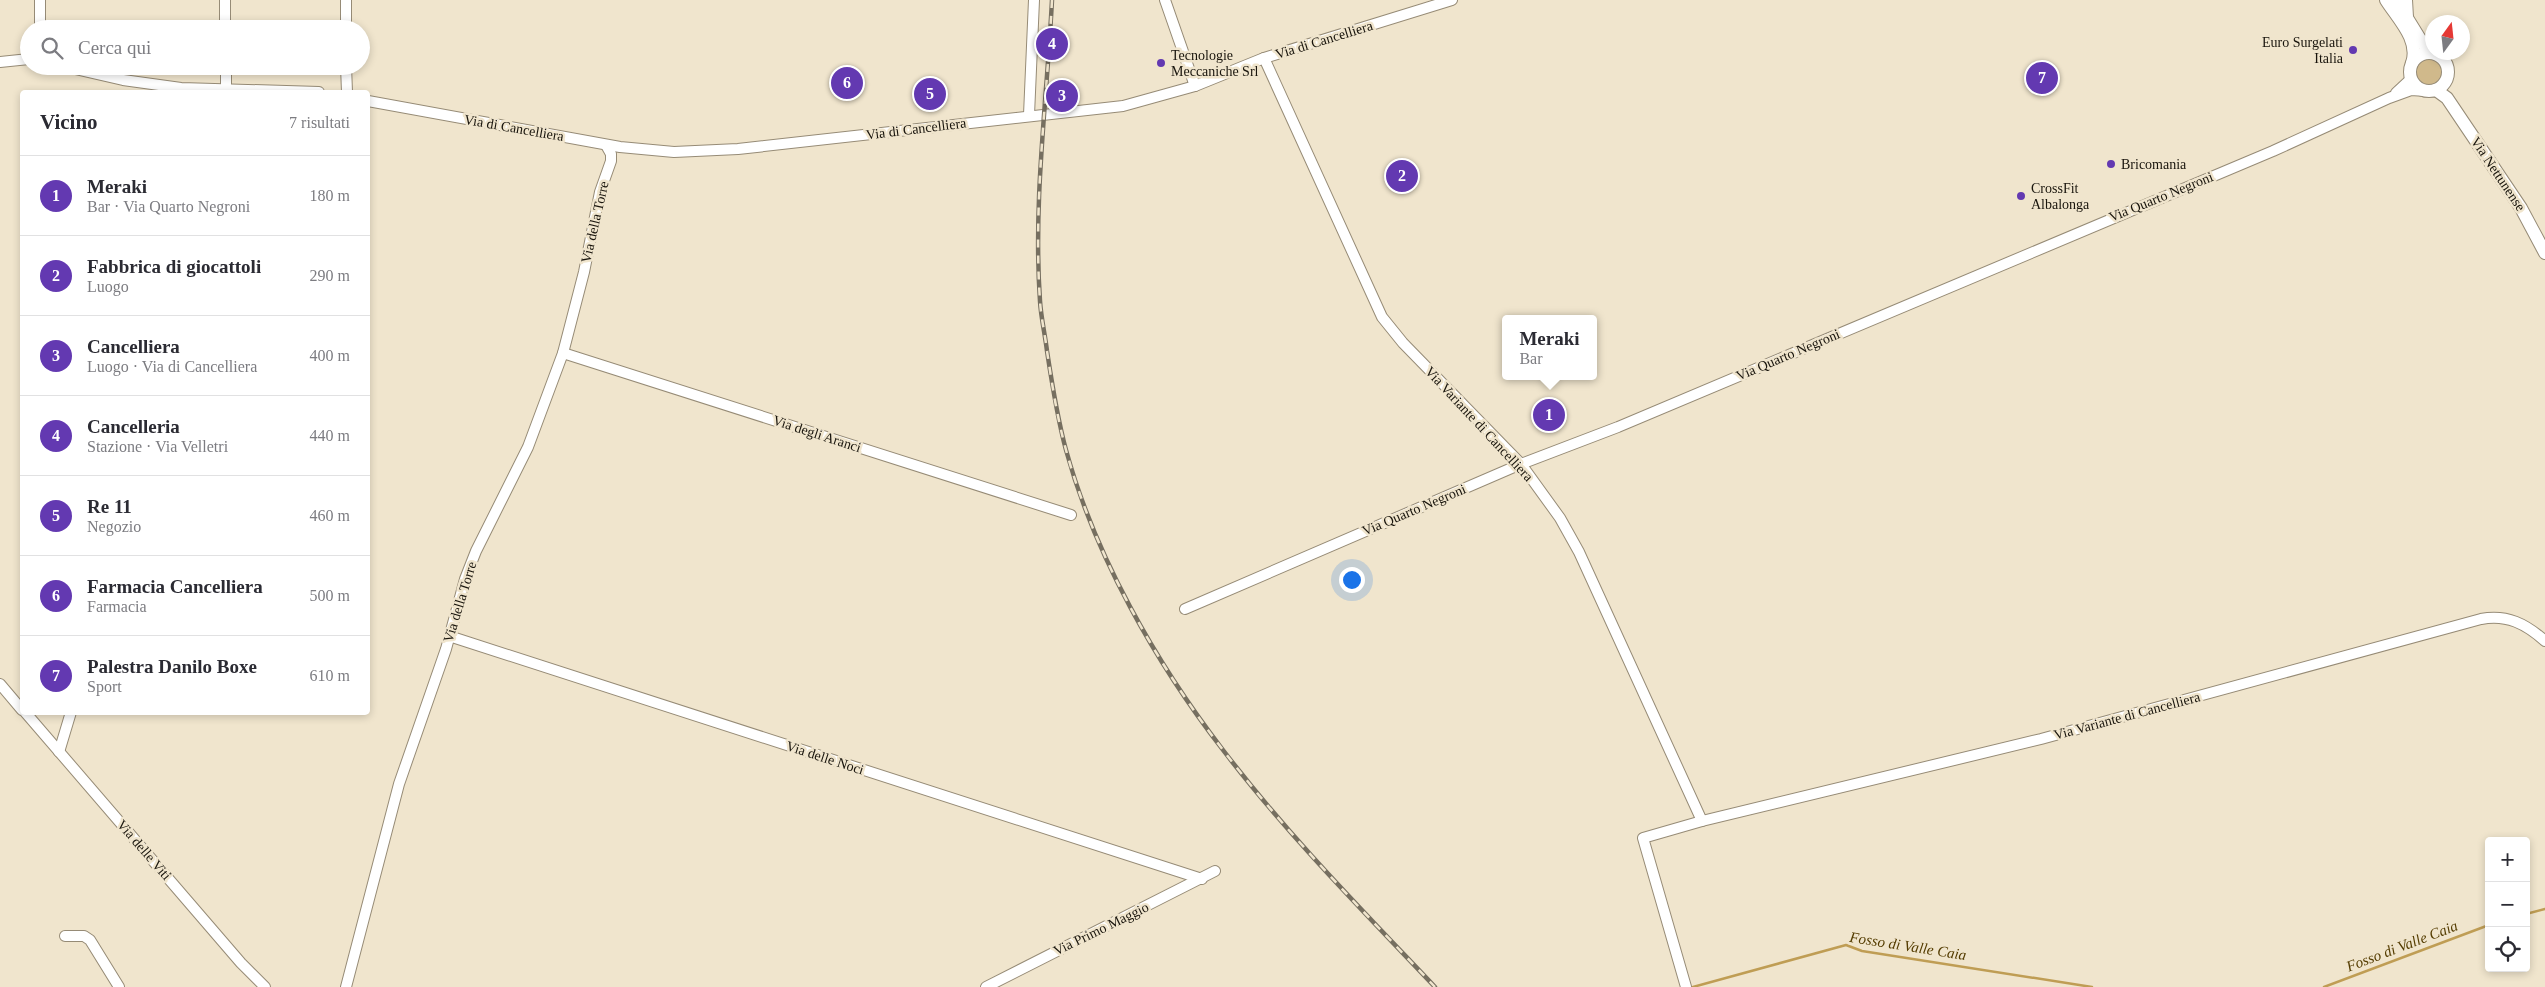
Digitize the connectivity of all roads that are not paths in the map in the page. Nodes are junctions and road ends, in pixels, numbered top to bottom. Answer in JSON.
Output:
{"nodes":[{"id":1,"x":40,"y":0,"type":"edge"},
{"id":2,"x":225,"y":0,"type":"edge"},
{"id":3,"x":346,"y":0,"type":"edge"},
{"id":4,"x":1034,"y":0,"type":"edge"},
{"id":5,"x":1165,"y":0,"type":"edge"},
{"id":6,"x":1452,"y":0,"type":"edge"},
{"id":7,"x":2386,"y":0,"type":"edge"},
{"id":8,"x":2396,"y":0,"type":"edge"},
{"id":9,"x":2407,"y":0,"type":"edge"},
{"id":10,"x":40,"y":20,"type":"edge"},
{"id":11,"x":226,"y":20,"type":"edge"},
{"id":12,"x":346,"y":20,"type":"edge"},
{"id":13,"x":2409,"y":20,"type":"junction"},
{"id":14,"x":2425,"y":46,"type":"edge"},
{"id":15,"x":2425,"y":54,"type":"edge"},
{"id":16,"x":1264,"y":58,"type":"junction"},
{"id":17,"x":20,"y":60,"type":"edge"},
{"id":18,"x":2443,"y":60,"type":"edge"},
{"id":19,"x":0,"y":62,"type":"edge"},
{"id":20,"x":2412,"y":63,"type":"junction"},
{"id":21,"x":102,"y":75,"type":"edge"},
{"id":22,"x":226,"y":75,"type":"edge"},
{"id":23,"x":346,"y":75,"type":"edge"},
{"id":24,"x":2411,"y":79,"type":"junction"},
{"id":25,"x":1196,"y":86,"type":"junction"},
{"id":26,"x":2435,"y":88,"type":"junction"},
{"id":27,"x":226,"y":90,"type":"joint"},
{"id":28,"x":347,"y":90,"type":"edge"},
{"id":29,"x":2389,"y":98,"type":"junction"},
{"id":30,"x":370,"y":100,"type":"edge"},
{"id":31,"x":1029,"y":115,"type":"junction"},
{"id":32,"x":606,"y":145,"type":"junction"},
{"id":33,"x":638,"y":149,"type":"junction"},
{"id":34,"x":609,"y":167,"type":"junction"},
{"id":35,"x":2545,"y":254,"type":"edge"},
{"id":36,"x":564,"y":353,"type":"junction"},
{"id":37,"x":1521,"y":464,"type":"junction"},
{"id":38,"x":1071,"y":514,"type":"dead end"},
{"id":39,"x":1185,"y":609,"type":"dead end"},
{"id":40,"x":449,"y":636,"type":"junction"},
{"id":41,"x":2545,"y":641,"type":"edge"},
{"id":42,"x":0,"y":684,"type":"edge"},
{"id":43,"x":20,"y":708,"type":"edge"},
{"id":44,"x":28,"y":715,"type":"edge"},
{"id":45,"x":70,"y":715,"type":"edge"},
{"id":46,"x":59,"y":752,"type":"junction"},
{"id":47,"x":1702,"y":821,"type":"junction"},
{"id":48,"x":1215,"y":871,"type":"dead end"},
{"id":49,"x":1202,"y":879,"type":"junction"},
{"id":50,"x":65,"y":936,"type":"dead end"},
{"id":51,"x":118,"y":987,"type":"edge"},
{"id":52,"x":264,"y":987,"type":"edge"},
{"id":53,"x":346,"y":987,"type":"edge"},
{"id":54,"x":986,"y":987,"type":"edge"},
{"id":55,"x":1686,"y":987,"type":"edge"}],
"edges":[{"from":1,"to":10,"type":"street"},
{"from":2,"to":11,"type":"street"},
{"from":3,"to":12,"type":"street"},
{"from":4,"to":31,"type":"street"},
{"from":5,"to":25,"type":"street"},
{"from":6,"to":16,"type":"street","name":"Via di Cancelliera"},
{"from":7,"to":20,"type":"main road"},
{"from":8,"to":13,"type":"main road"},
{"from":9,"to":13,"type":"street"},
{"from":13,"to":14,"type":"main road"},
{"from":15,"to":20,"type":"main road"},
{"from":16,"to":25,"type":"street","name":"Via di Cancelliera"},
{"from":16,"to":37,"type":"street","name":"Via Variante di Cancelliera"},
{"from":17,"to":19,"type":"street"},
{"from":18,"to":26,"type":"main road"},
{"from":20,"to":24,"type":"main road"},
{"from":21,"to":27,"type":"street"},
{"from":22,"to":27,"type":"street"},
{"from":23,"to":28,"type":"street"},
{"from":24,"to":26,"type":"main road"},
{"from":24,"to":29,"type":"street","name":"Via Quarto Negroni"},
{"from":25,"to":31,"type":"street","name":"Via di Cancelliera"},
{"from":26,"to":29,"type":"street","name":"Via Quarto Negroni"},
{"from":26,"to":35,"type":"main road","name":"Via Nettunense"},
{"from":29,"to":37,"type":"street","name":"Via Quarto Negroni"},
{"from":30,"to":32,"type":"street","name":"Via di Cancelliera"},
{"from":31,"to":33,"type":"street","name":"Via di Cancelliera"},
{"from":32,"to":33,"type":"street","name":"Via di Cancelliera"},
{"from":32,"to":34,"type":"street","name":"Via della Torre"},
{"from":33,"to":34,"type":"street","name":"Via della Torre"},
{"from":34,"to":36,"type":"street","name":"Via della Torre"},
{"from":36,"to":38,"type":"street","name":"Via degli Aranci"},
{"from":36,"to":40,"type":"street","name":"Via della Torre"},
{"from":37,"to":39,"type":"street","name":"Via Quarto Negroni"},
{"from":37,"to":47,"type":"street","name":"Via Variante di Cancelliera"},
{"from":40,"to":49,"type":"street","name":"Via delle Noci"},
{"from":40,"to":53,"type":"street","name":"Via della Torre"},
{"from":41,"to":47,"type":"street","name":"Via Variante di Cancelliera"},
{"from":42,"to":43,"type":"street"},
{"from":44,"to":46,"type":"street","name":"Via delle Viti"},
{"from":45,"to":46,"type":"street"},
{"from":46,"to":52,"type":"street","name":"Via delle Viti"},
{"from":47,"to":55,"type":"street","name":"Via Variante di Cancelliera"},
{"from":48,"to":49,"type":"street","name":"Via Primo Maggio"},
{"from":49,"to":54,"type":"street","name":"Via Primo Maggio"},
{"from":50,"to":51,"type":"street"}]}
